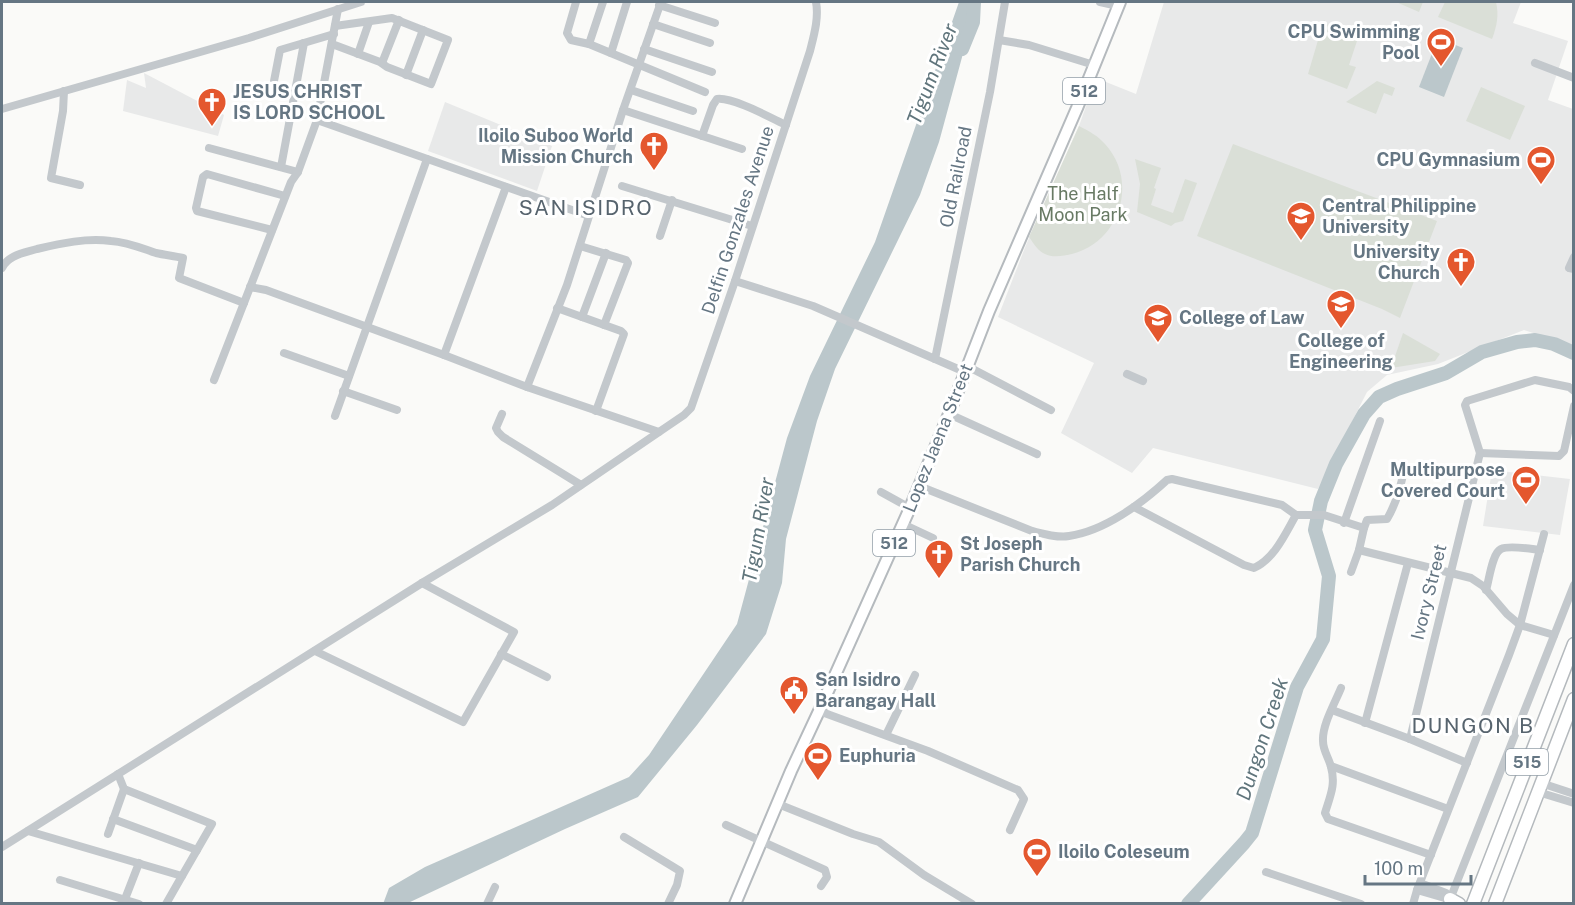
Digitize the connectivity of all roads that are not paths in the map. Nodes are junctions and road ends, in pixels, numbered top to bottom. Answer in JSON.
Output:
{"nodes":[{"id":1,"x":361,"y":2,"type":"edge"},
{"id":2,"x":576,"y":2,"type":"edge"},
{"id":3,"x":603,"y":2,"type":"edge"},
{"id":4,"x":627,"y":2,"type":"edge"},
{"id":5,"x":816,"y":2,"type":"edge"},
{"id":6,"x":1005,"y":2,"type":"edge"},
{"id":7,"x":1100,"y":2,"type":"edge"},
{"id":8,"x":660,"y":3,"type":"edge"},
{"id":9,"x":1119,"y":4,"type":"edge"},
{"id":10,"x":338,"y":9,"type":"junction"},
{"id":11,"x":399,"y":20,"type":"junction"},
{"id":12,"x":369,"y":22,"type":"junction"},
{"id":13,"x":715,"y":23,"type":"dead end"},
{"id":14,"x":653,"y":24,"type":"junction"},
{"id":15,"x":335,"y":30,"type":"junction"},
{"id":16,"x":423,"y":30,"type":"junction"},
{"id":17,"x":999,"y":40,"type":"junction"},
{"id":18,"x":304,"y":43,"type":"junction"},
{"id":19,"x":710,"y":43,"type":"dead end"},
{"id":20,"x":332,"y":44,"type":"junction"},
{"id":21,"x":589,"y":44,"type":"junction"},
{"id":22,"x":644,"y":49,"type":"junction"},
{"id":23,"x":610,"y":53,"type":"junction"},
{"id":24,"x":358,"y":54,"type":"junction"},
{"id":25,"x":382,"y":63,"type":"junction"},
{"id":26,"x":1535,"y":63,"type":"dead end"},
{"id":27,"x":638,"y":65,"type":"junction"},
{"id":28,"x":1094,"y":65,"type":"junction"},
{"id":29,"x":712,"y":72,"type":"dead end"},
{"id":30,"x":406,"y":75,"type":"junction"},
{"id":31,"x":1574,"y":78,"type":"edge"},
{"id":32,"x":274,"y":81,"type":"dead end"},
{"id":33,"x":631,"y":90,"type":"junction"},
{"id":34,"x":64,"y":91,"type":"junction"},
{"id":35,"x":705,"y":92,"type":"dead end"},
{"id":36,"x":2,"y":110,"type":"edge"},
{"id":37,"x":623,"y":110,"type":"junction"},
{"id":38,"x":693,"y":111,"type":"dead end"},
{"id":39,"x":317,"y":120,"type":"junction"},
{"id":40,"x":786,"y":125,"type":"junction"},
{"id":41,"x":702,"y":136,"type":"junction"},
{"id":42,"x":209,"y":148,"type":"dead end"},
{"id":43,"x":742,"y":149,"type":"dead end"},
{"id":44,"x":428,"y":159,"type":"junction"},
{"id":45,"x":281,"y":167,"type":"junction"},
{"id":46,"x":298,"y":172,"type":"junction"},
{"id":47,"x":80,"y":185,"type":"dead end"},
{"id":48,"x":622,"y":186,"type":"dead end"},
{"id":49,"x":506,"y":187,"type":"junction"},
{"id":50,"x":285,"y":196,"type":"junction"},
{"id":51,"x":672,"y":200,"type":"junction"},
{"id":52,"x":589,"y":216,"type":"junction"},
{"id":53,"x":752,"y":226,"type":"junction"},
{"id":54,"x":272,"y":230,"type":"junction"},
{"id":55,"x":660,"y":236,"type":"dead end"},
{"id":56,"x":580,"y":246,"type":"junction"},
{"id":57,"x":606,"y":254,"type":"junction"},
{"id":58,"x":1574,"y":257,"type":"edge"},
{"id":59,"x":2,"y":268,"type":"edge"},
{"id":60,"x":1571,"y":268,"type":"edge"},
{"id":61,"x":735,"y":281,"type":"junction"},
{"id":62,"x":250,"y":287,"type":"junction"},
{"id":63,"x":244,"y":303,"type":"junction"},
{"id":64,"x":557,"y":308,"type":"junction"},
{"id":65,"x":582,"y":317,"type":"junction"},
{"id":66,"x":604,"y":325,"type":"junction"},
{"id":67,"x":366,"y":326,"type":"junction"},
{"id":68,"x":284,"y":353,"type":"dead end"},
{"id":69,"x":444,"y":355,"type":"junction"},
{"id":70,"x":935,"y":358,"type":"junction"},
{"id":71,"x":966,"y":369,"type":"junction"},
{"id":72,"x":1127,"y":374,"type":"dead end"},
{"id":73,"x":349,"y":376,"type":"junction"},
{"id":74,"x":214,"y":380,"type":"dead end"},
{"id":75,"x":1143,"y":381,"type":"dead end"},
{"id":76,"x":527,"y":387,"type":"junction"},
{"id":77,"x":343,"y":391,"type":"junction"},
{"id":78,"x":1574,"y":391,"type":"edge"},
{"id":79,"x":1574,"y":406,"type":"edge"},
{"id":80,"x":397,"y":410,"type":"dead end"},
{"id":81,"x":1051,"y":410,"type":"dead end"},
{"id":82,"x":596,"y":411,"type":"junction"},
{"id":83,"x":502,"y":414,"type":"dead end"},
{"id":84,"x":949,"y":414,"type":"junction"},
{"id":85,"x":335,"y":416,"type":"dead end"},
{"id":86,"x":1380,"y":421,"type":"dead end"},
{"id":87,"x":659,"y":432,"type":"junction"},
{"id":88,"x":1480,"y":453,"type":"junction"},
{"id":89,"x":1037,"y":454,"type":"dead end"},
{"id":90,"x":1405,"y":466,"type":"dead end"},
{"id":91,"x":581,"y":485,"type":"junction"},
{"id":92,"x":919,"y":486,"type":"junction"},
{"id":93,"x":881,"y":492,"type":"dead end"},
{"id":94,"x":1134,"y":507,"type":"junction"},
{"id":95,"x":910,"y":508,"type":"junction"},
{"id":96,"x":1296,"y":515,"type":"junction"},
{"id":97,"x":1344,"y":522,"type":"junction"},
{"id":98,"x":903,"y":524,"type":"junction"},
{"id":99,"x":1364,"y":528,"type":"junction"},
{"id":100,"x":1544,"y":534,"type":"dead end"},
{"id":101,"x":933,"y":538,"type":"dead end"},
{"id":102,"x":1359,"y":550,"type":"junction"},
{"id":103,"x":1540,"y":550,"type":"junction"},
{"id":104,"x":1408,"y":563,"type":"junction"},
{"id":105,"x":1351,"y":572,"type":"dead end"},
{"id":106,"x":1451,"y":574,"type":"junction"},
{"id":107,"x":422,"y":584,"type":"junction"},
{"id":108,"x":1574,"y":585,"type":"edge"},
{"id":109,"x":1486,"y":590,"type":"junction"},
{"id":110,"x":1520,"y":625,"type":"junction"},
{"id":111,"x":1554,"y":635,"type":"junction"},
{"id":112,"x":1574,"y":644,"type":"edge"},
{"id":113,"x":315,"y":651,"type":"junction"},
{"id":114,"x":501,"y":654,"type":"junction"},
{"id":115,"x":915,"y":675,"type":"dead end"},
{"id":116,"x":547,"y":677,"type":"dead end"},
{"id":117,"x":1341,"y":688,"type":"dead end"},
{"id":118,"x":1574,"y":699,"type":"edge"},
{"id":119,"x":1332,"y":710,"type":"junction"},
{"id":120,"x":819,"y":711,"type":"junction"},
{"id":121,"x":1365,"y":723,"type":"junction"},
{"id":122,"x":886,"y":735,"type":"junction"},
{"id":123,"x":1410,"y":739,"type":"junction"},
{"id":124,"x":1467,"y":763,"type":"junction"},
{"id":125,"x":1331,"y":766,"type":"junction"},
{"id":126,"x":118,"y":774,"type":"junction"},
{"id":127,"x":1540,"y":788,"type":"junction"},
{"id":128,"x":124,"y":789,"type":"junction"},
{"id":129,"x":1574,"y":794,"type":"edge"},
{"id":130,"x":1574,"y":803,"type":"edge"},
{"id":131,"x":778,"y":804,"type":"junction"},
{"id":132,"x":1448,"y":809,"type":"junction"},
{"id":133,"x":113,"y":819,"type":"junction"},
{"id":134,"x":726,"y":825,"type":"dead end"},
{"id":135,"x":1010,"y":830,"type":"dead end"},
{"id":136,"x":28,"y":831,"type":"junction"},
{"id":137,"x":108,"y":834,"type":"dead end"},
{"id":138,"x":624,"y":837,"type":"dead end"},
{"id":139,"x":761,"y":841,"type":"junction"},
{"id":140,"x":2,"y":847,"type":"edge"},
{"id":141,"x":197,"y":850,"type":"junction"},
{"id":142,"x":1493,"y":853,"type":"junction"},
{"id":143,"x":1431,"y":855,"type":"junction"},
{"id":144,"x":1512,"y":860,"type":"junction"},
{"id":145,"x":139,"y":863,"type":"junction"},
{"id":146,"x":1266,"y":872,"type":"dead end"},
{"id":147,"x":182,"y":876,"type":"junction"},
{"id":148,"x":60,"y":880,"type":"dead end"},
{"id":149,"x":821,"y":886,"type":"dead end"},
{"id":150,"x":1418,"y":886,"type":"junction"},
{"id":151,"x":495,"y":887,"type":"dead end"},
{"id":152,"x":125,"y":899,"type":"junction"},
{"id":153,"x":1452,"y":902,"type":"edge"},
{"id":154,"x":140,"y":903,"type":"edge"},
{"id":155,"x":166,"y":903,"type":"edge"},
{"id":156,"x":486,"y":903,"type":"edge"},
{"id":157,"x":668,"y":903,"type":"edge"},
{"id":158,"x":735,"y":903,"type":"edge"},
{"id":159,"x":972,"y":903,"type":"edge"},
{"id":160,"x":1361,"y":903,"type":"edge"},
{"id":161,"x":1413,"y":903,"type":"edge"},
{"id":162,"x":1473,"y":903,"type":"edge"},
{"id":163,"x":1495,"y":903,"type":"edge"}],
"edges":[{"from":1,"to":10,"type":"street"},
{"from":2,"to":21,"type":"street"},
{"from":3,"to":21,"type":"street"},
{"from":4,"to":23,"type":"street"},
{"from":5,"to":40,"type":"street","name":"Delfin Gonzales Avenue"},
{"from":6,"to":17,"type":"street","name":"Old Railroad"},
{"from":7,"to":9,"type":"street"},
{"from":8,"to":13,"type":"street"},
{"from":8,"to":14,"type":"street"},
{"from":9,"to":28,"type":"main road","name":"Lopez Jaena Street","number":"512"},
{"from":10,"to":15,"type":"street"},
{"from":10,"to":34,"type":"street"},
{"from":11,"to":12,"type":"street"},
{"from":11,"to":16,"type":"street"},
{"from":11,"to":25,"type":"street"},
{"from":12,"to":15,"type":"street"},
{"from":12,"to":24,"type":"street"},
{"from":14,"to":19,"type":"street"},
{"from":14,"to":22,"type":"street"},
{"from":15,"to":18,"type":"street"},
{"from":15,"to":20,"type":"street"},
{"from":16,"to":30,"type":"street"},
{"from":16,"to":30,"type":"street"},
{"from":17,"to":28,"type":"street"},
{"from":17,"to":70,"type":"street","name":"Old Railroad"},
{"from":18,"to":32,"type":"street"},
{"from":18,"to":45,"type":"street"},
{"from":20,"to":24,"type":"street"},
{"from":20,"to":39,"type":"street"},
{"from":21,"to":23,"type":"street"},
{"from":22,"to":27,"type":"street"},
{"from":22,"to":29,"type":"street"},
{"from":23,"to":27,"type":"street"},
{"from":24,"to":25,"type":"street"},
{"from":25,"to":30,"type":"street"},
{"from":26,"to":31,"type":"street"},
{"from":27,"to":33,"type":"street"},
{"from":27,"to":35,"type":"street"},
{"from":28,"to":71,"type":"main road","name":"Lopez Jaena Street","number":"512"},
{"from":33,"to":37,"type":"street"},
{"from":33,"to":38,"type":"street"},
{"from":34,"to":36,"type":"street"},
{"from":34,"to":47,"type":"street"},
{"from":37,"to":41,"type":"street"},
{"from":37,"to":52,"type":"street"},
{"from":39,"to":44,"type":"street"},
{"from":39,"to":46,"type":"street"},
{"from":40,"to":41,"type":"street"},
{"from":40,"to":53,"type":"street","name":"Delfin Gonzales Avenue"},
{"from":41,"to":43,"type":"street"},
{"from":42,"to":45,"type":"street"},
{"from":44,"to":49,"type":"street"},
{"from":44,"to":67,"type":"street"},
{"from":45,"to":46,"type":"street"},
{"from":46,"to":50,"type":"street"},
{"from":48,"to":51,"type":"street"},
{"from":49,"to":52,"type":"street"},
{"from":49,"to":69,"type":"street"},
{"from":50,"to":54,"type":"street"},
{"from":50,"to":54,"type":"street"},
{"from":51,"to":53,"type":"street"},
{"from":51,"to":55,"type":"street"},
{"from":52,"to":56,"type":"street"},
{"from":53,"to":61,"type":"street","name":"Delfin Gonzales Avenue"},
{"from":54,"to":62,"type":"street"},
{"from":56,"to":57,"type":"street"},
{"from":56,"to":64,"type":"street"},
{"from":57,"to":65,"type":"street"},
{"from":57,"to":66,"type":"street"},
{"from":58,"to":60,"type":"street"},
{"from":59,"to":63,"type":"street"},
{"from":61,"to":70,"type":"street"},
{"from":61,"to":87,"type":"street","name":"Delfin Gonzales Avenue"},
{"from":62,"to":63,"type":"street"},
{"from":62,"to":67,"type":"street"},
{"from":63,"to":74,"type":"street"},
{"from":64,"to":65,"type":"street"},
{"from":64,"to":76,"type":"street"},
{"from":65,"to":66,"type":"street"},
{"from":66,"to":82,"type":"street"},
{"from":67,"to":69,"type":"street"},
{"from":67,"to":73,"type":"street"},
{"from":68,"to":73,"type":"street"},
{"from":69,"to":76,"type":"street"},
{"from":70,"to":71,"type":"street"},
{"from":71,"to":81,"type":"street"},
{"from":71,"to":84,"type":"main road","name":"Lopez Jaena Street","number":"512"},
{"from":72,"to":75,"type":"street"},
{"from":73,"to":77,"type":"street"},
{"from":76,"to":82,"type":"street"},
{"from":77,"to":80,"type":"street"},
{"from":77,"to":85,"type":"street"},
{"from":78,"to":88,"type":"street"},
{"from":79,"to":88,"type":"street"},
{"from":82,"to":87,"type":"street"},
{"from":83,"to":91,"type":"street"},
{"from":84,"to":89,"type":"street"},
{"from":84,"to":92,"type":"main road","name":"Lopez Jaena Street","number":"512"},
{"from":86,"to":97,"type":"street"},
{"from":87,"to":91,"type":"street","name":"Delfin Gonzales Avenue"},
{"from":88,"to":106,"type":"street","name":"Ivory Street"},
{"from":90,"to":99,"type":"street"},
{"from":91,"to":107,"type":"street","name":"Delfin Gonzales Avenue"},
{"from":92,"to":94,"type":"street"},
{"from":92,"to":95,"type":"main road","name":"Lopez Jaena Street","number":"512"},
{"from":93,"to":95,"type":"street"},
{"from":94,"to":96,"type":"street"},
{"from":94,"to":96,"type":"street"},
{"from":95,"to":98,"type":"main road","name":"Lopez Jaena Street","number":"512"},
{"from":96,"to":97,"type":"street"},
{"from":97,"to":99,"type":"street"},
{"from":98,"to":101,"type":"street"},
{"from":98,"to":120,"type":"main road","name":"Lopez Jaena Street","number":"512"},
{"from":99,"to":102,"type":"street"},
{"from":100,"to":103,"type":"street"},
{"from":102,"to":104,"type":"street"},
{"from":102,"to":105,"type":"street"},
{"from":103,"to":109,"type":"street"},
{"from":103,"to":110,"type":"street"},
{"from":104,"to":106,"type":"street"},
{"from":104,"to":121,"type":"street"},
{"from":106,"to":109,"type":"street"},
{"from":106,"to":123,"type":"street","name":"Ivory Street"},
{"from":107,"to":113,"type":"street","name":"Delfin Gonzales Avenue"},
{"from":107,"to":114,"type":"street"},
{"from":108,"to":111,"type":"street"},
{"from":109,"to":110,"type":"street"},
{"from":110,"to":111,"type":"street"},
{"from":110,"to":124,"type":"street"},
{"from":111,"to":153,"type":"street"},
{"from":112,"to":142,"type":"highway","number":"515"},
{"from":113,"to":114,"type":"street"},
{"from":113,"to":126,"type":"street","name":"Delfin Gonzales Avenue"},
{"from":114,"to":116,"type":"street"},
{"from":115,"to":122,"type":"street"},
{"from":117,"to":119,"type":"street"},
{"from":118,"to":127,"type":"highway","number":"515"},
{"from":119,"to":121,"type":"street"},
{"from":119,"to":125,"type":"street"},
{"from":120,"to":122,"type":"street"},
{"from":120,"to":131,"type":"main road","name":"Lopez Jaena Street","number":"512"},
{"from":121,"to":123,"type":"street"},
{"from":122,"to":135,"type":"street"},
{"from":123,"to":124,"type":"street"},
{"from":124,"to":132,"type":"street"},
{"from":125,"to":132,"type":"street"},
{"from":125,"to":143,"type":"street"},
{"from":126,"to":128,"type":"street"},
{"from":126,"to":136,"type":"street","name":"Delfin Gonzales Avenue"},
{"from":127,"to":129,"type":"street"},
{"from":127,"to":130,"type":"street"},
{"from":127,"to":144,"type":"highway","number":"515"},
{"from":128,"to":133,"type":"street"},
{"from":128,"to":141,"type":"street"},
{"from":131,"to":139,"type":"main road","name":"Lopez Jaena Street","number":"512"},
{"from":131,"to":159,"type":"street"},
{"from":132,"to":143,"type":"street"},
{"from":133,"to":137,"type":"street"},
{"from":133,"to":141,"type":"street"},
{"from":134,"to":139,"type":"street"},
{"from":136,"to":140,"type":"street","name":"Delfin Gonzales Avenue"},
{"from":136,"to":145,"type":"street"},
{"from":138,"to":157,"type":"street"},
{"from":139,"to":149,"type":"street"},
{"from":139,"to":158,"type":"main road","name":"Lopez Jaena Street","number":"512"},
{"from":141,"to":147,"type":"street"},
{"from":142,"to":144,"type":"highway"},
{"from":142,"to":162,"type":"highway","number":"515"},
{"from":143,"to":150,"type":"street"},
{"from":144,"to":163,"type":"highway","number":"515"},
{"from":145,"to":147,"type":"street"},
{"from":145,"to":152,"type":"street"},
{"from":146,"to":160,"type":"street"},
{"from":147,"to":155,"type":"street"},
{"from":148,"to":152,"type":"street"},
{"from":150,"to":153,"type":"street"},
{"from":150,"to":161,"type":"street"},
{"from":151,"to":156,"type":"street"},
{"from":152,"to":154,"type":"street"}]}
